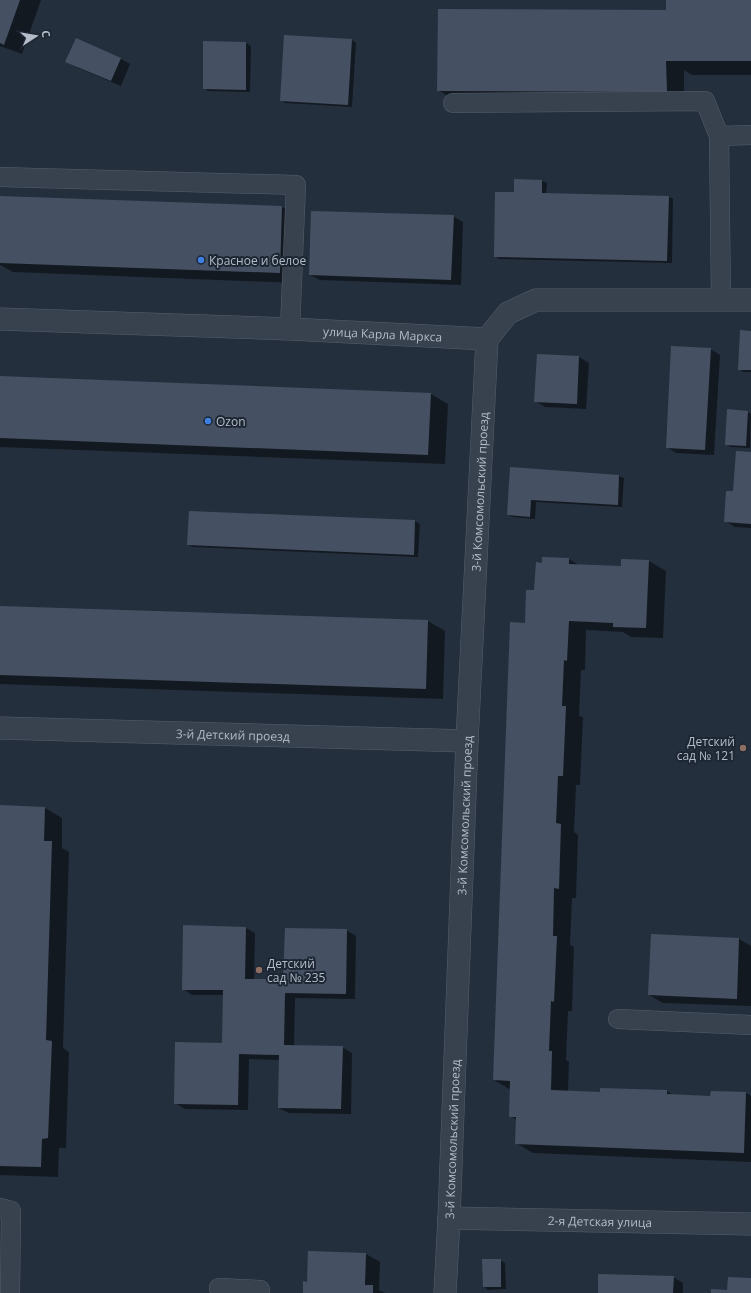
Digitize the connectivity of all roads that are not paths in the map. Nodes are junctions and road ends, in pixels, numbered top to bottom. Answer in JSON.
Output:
{"nodes":[{"id":1,"x":453,"y":103,"type":"dead end"},
{"id":2,"x":751,"y":135,"type":"edge"},
{"id":3,"x":719,"y":136,"type":"junction"},
{"id":4,"x":0,"y":177,"type":"edge"},
{"id":5,"x":721,"y":300,"type":"junction"},
{"id":6,"x":751,"y":300,"type":"edge"},
{"id":7,"x":0,"y":319,"type":"edge"},
{"id":8,"x":290,"y":329,"type":"junction"},
{"id":9,"x":487,"y":339,"type":"junction"},
{"id":10,"x":0,"y":728,"type":"edge"},
{"id":11,"x":467,"y":741,"type":"junction"},
{"id":12,"x":618,"y":1019,"type":"dead end"},
{"id":13,"x":751,"y":1025,"type":"edge"},
{"id":14,"x":0,"y":1208,"type":"edge"},
{"id":15,"x":449,"y":1218,"type":"junction"},
{"id":16,"x":751,"y":1224,"type":"edge"},
{"id":17,"x":219,"y":1288,"type":"dead end"},
{"id":18,"x":10,"y":1293,"type":"edge"},
{"id":19,"x":260,"y":1293,"type":"edge"},
{"id":20,"x":445,"y":1293,"type":"edge"}],
"edges":[{"from":1,"to":3,"type":"lane"},
{"from":2,"to":3,"type":"lane"},
{"from":3,"to":5,"type":"lane"},
{"from":4,"to":8,"type":"lane"},
{"from":5,"to":6,"type":"street"},
{"from":5,"to":9,"type":"street"},
{"from":7,"to":8,"type":"street","name":"улица Карла Маркса"},
{"from":8,"to":9,"type":"street","name":"улица Карла Маркса"},
{"from":9,"to":11,"type":"street","name":"3-й Комсомольский проезд"},
{"from":10,"to":11,"type":"street","name":"3-й Детский проезд"},
{"from":11,"to":15,"type":"street","name":"3-й Комсомольский проезд"},
{"from":12,"to":13,"type":"lane"},
{"from":14,"to":18,"type":"lane"},
{"from":15,"to":16,"type":"street","name":"2-я Детская улица"},
{"from":15,"to":20,"type":"street","name":"3-й Комсомольский проезд"},
{"from":17,"to":19,"type":"lane"}]}
